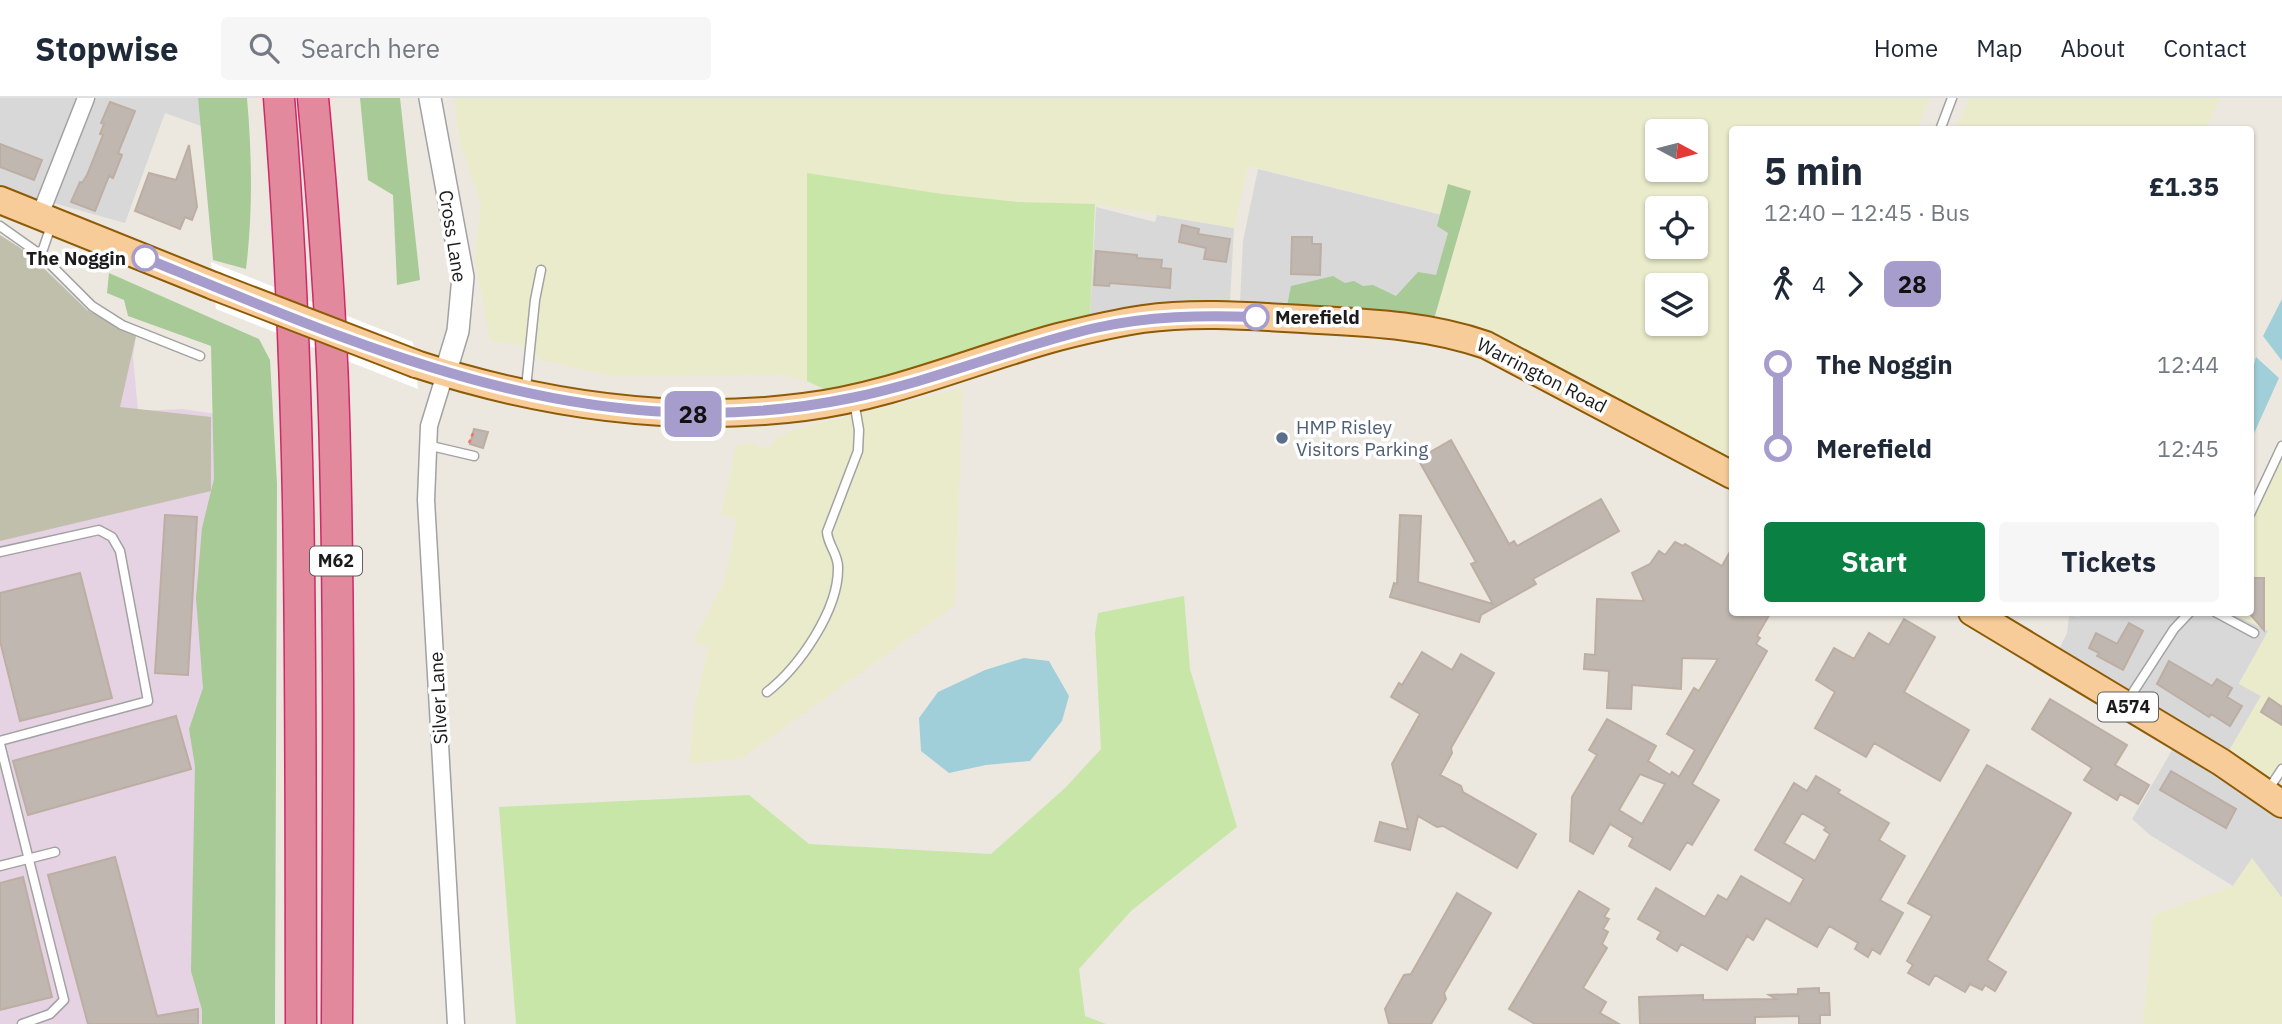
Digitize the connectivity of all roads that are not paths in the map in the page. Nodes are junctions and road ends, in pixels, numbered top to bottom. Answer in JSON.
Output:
{"nodes":[{"id":1,"x":86,"y":98,"type":"edge"},
{"id":2,"x":279,"y":98,"type":"edge"},
{"id":3,"x":313,"y":98,"type":"edge"},
{"id":4,"x":430,"y":98,"type":"edge"},
{"id":5,"x":1952,"y":98,"type":"edge"},
{"id":6,"x":1942,"y":126,"type":"edge"},
{"id":7,"x":0,"y":200,"type":"edge"},
{"id":8,"x":46,"y":218,"type":"junction"},
{"id":9,"x":0,"y":226,"type":"edge"},
{"id":10,"x":41,"y":255,"type":"junction"},
{"id":11,"x":541,"y":270,"type":"dead end"},
{"id":12,"x":200,"y":356,"type":"dead end"},
{"id":13,"x":444,"y":374,"type":"junction"},
{"id":14,"x":525,"y":394,"type":"junction"},
{"id":15,"x":853,"y":398,"type":"junction"},
{"id":16,"x":427,"y":445,"type":"junction"},
{"id":17,"x":2282,"y":446,"type":"edge"},
{"id":18,"x":474,"y":456,"type":"dead end"},
{"id":19,"x":1729,"y":473,"type":"edge"},
{"id":20,"x":2254,"y":506,"type":"edge"},
{"id":21,"x":0,"y":552,"type":"edge"},
{"id":22,"x":1979,"y":616,"type":"edge"},
{"id":23,"x":2186,"y":616,"type":"edge"},
{"id":24,"x":2222,"y":616,"type":"edge"},
{"id":25,"x":2254,"y":633,"type":"dead end"},
{"id":26,"x":767,"y":692,"type":"dead end"},
{"id":27,"x":2125,"y":705,"type":"junction"},
{"id":28,"x":0,"y":743,"type":"edge"},
{"id":29,"x":2282,"y":769,"type":"edge"},
{"id":30,"x":2274,"y":799,"type":"edge"},
{"id":31,"x":55,"y":852,"type":"dead end"},
{"id":32,"x":30,"y":858,"type":"junction"},
{"id":33,"x":0,"y":866,"type":"edge"},
{"id":34,"x":22,"y":1024,"type":"edge"},
{"id":35,"x":301,"y":1024,"type":"edge"},
{"id":36,"x":337,"y":1024,"type":"edge"},
{"id":37,"x":456,"y":1024,"type":"edge"}],
"edges":[{"from":1,"to":8,"type":"street"},
{"from":2,"to":35,"type":"highway","number":"M62"},
{"from":3,"to":36,"type":"highway","number":"M62"},
{"from":4,"to":13,"type":"street","name":"Cross Lane"},
{"from":5,"to":6,"type":"lane"},
{"from":7,"to":8,"type":"main road","name":"Warrington Road"},
{"from":8,"to":10,"type":"lane"},
{"from":8,"to":13,"type":"main road","name":"Warrington Road","bridge":true},
{"from":9,"to":10,"type":"lane"},
{"from":10,"to":12,"type":"lane"},
{"from":11,"to":14,"type":"lane"},
{"from":13,"to":14,"type":"main road","name":"Warrington Road"},
{"from":13,"to":16,"type":"street","name":"Silver Lane"},
{"from":14,"to":15,"type":"main road","name":"Warrington Road"},
{"from":15,"to":19,"type":"main road","name":"Warrington Road"},
{"from":15,"to":26,"type":"lane"},
{"from":16,"to":18,"type":"lane"},
{"from":16,"to":37,"type":"street","name":"Silver Lane"},
{"from":17,"to":20,"type":"lane"},
{"from":21,"to":28,"type":"lane"},
{"from":22,"to":27,"type":"main road","number":"A574"},
{"from":23,"to":27,"type":"lane"},
{"from":24,"to":25,"type":"lane"},
{"from":27,"to":30,"type":"main road","number":"A574"},
{"from":28,"to":32,"type":"lane"},
{"from":29,"to":30,"type":"lane"},
{"from":31,"to":32,"type":"lane"},
{"from":32,"to":33,"type":"lane"},
{"from":32,"to":34,"type":"lane"}]}
